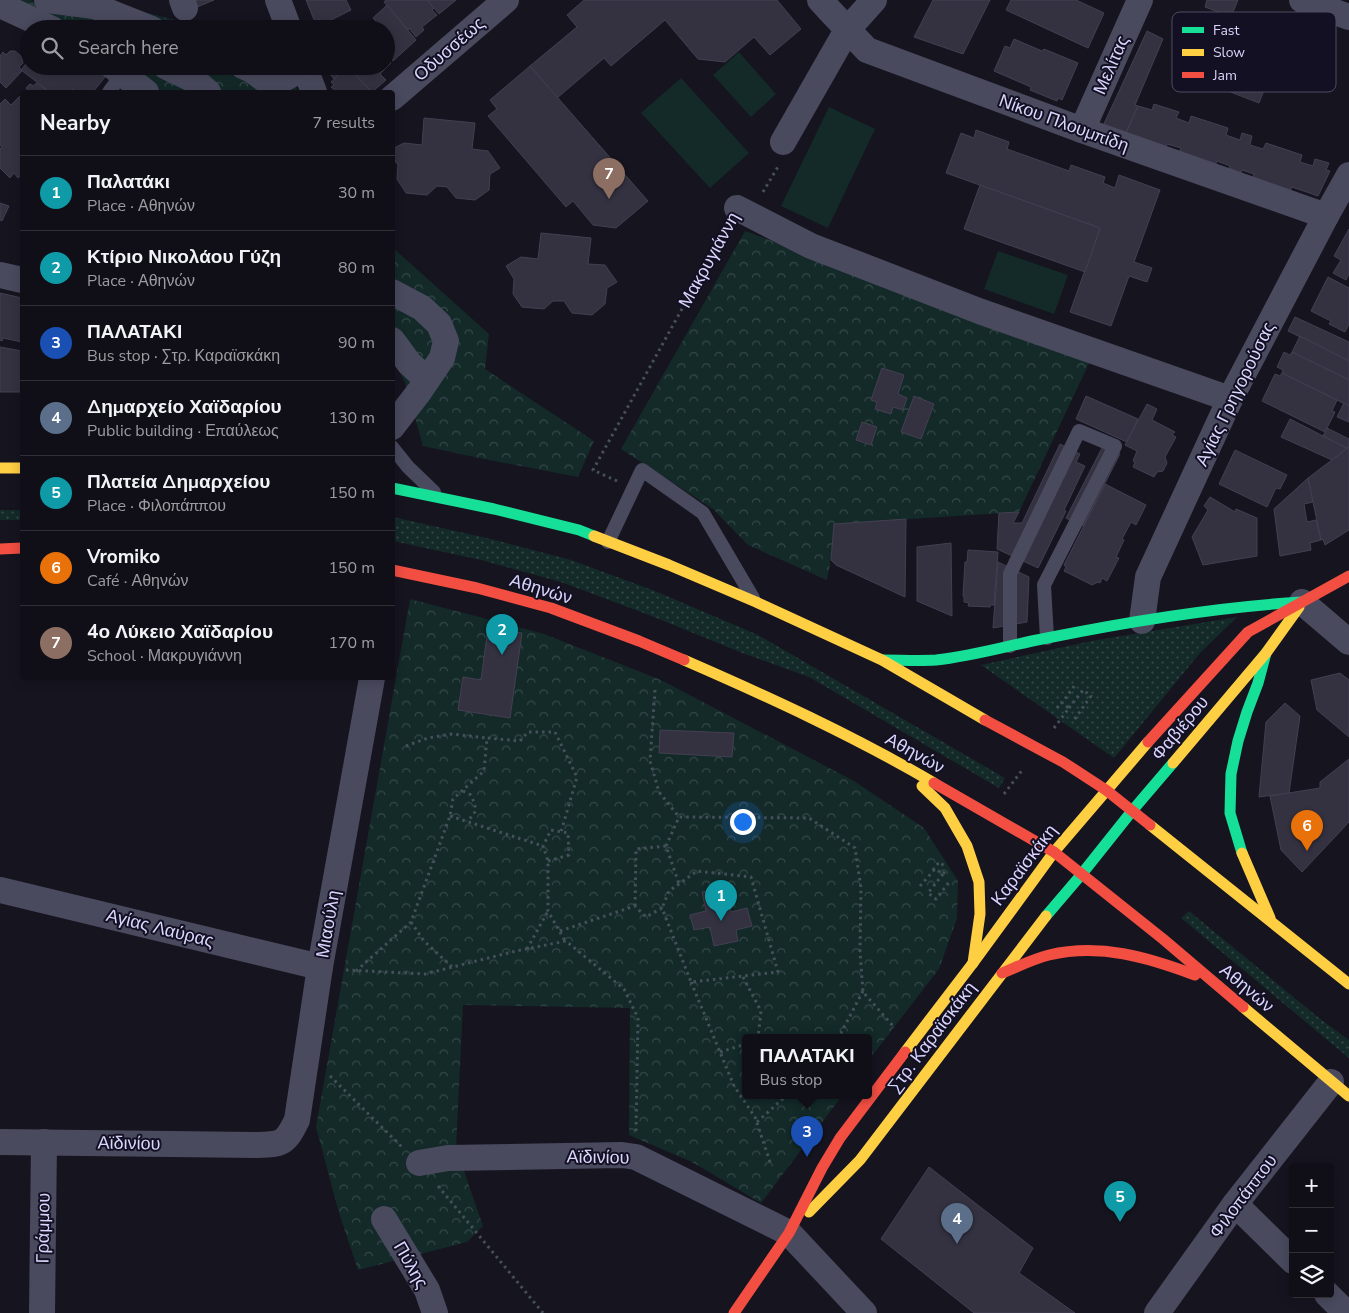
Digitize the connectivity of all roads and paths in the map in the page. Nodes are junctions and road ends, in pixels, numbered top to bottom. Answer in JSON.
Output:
{"nodes":[{"id":1,"x":47,"y":0,"type":"edge"},
{"id":2,"x":278,"y":0,"type":"edge"},
{"id":3,"x":506,"y":0,"type":"edge"},
{"id":4,"x":820,"y":0,"type":"edge"},
{"id":5,"x":874,"y":0,"type":"edge"},
{"id":6,"x":1140,"y":0,"type":"edge"},
{"id":7,"x":1302,"y":0,"type":"edge"},
{"id":8,"x":0,"y":5,"type":"edge"},
{"id":9,"x":1335,"y":12,"type":"edge"},
{"id":10,"x":1336,"y":12,"type":"edge"},
{"id":11,"x":1349,"y":17,"type":"edge"},
{"id":12,"x":32,"y":20,"type":"edge"},
{"id":13,"x":129,"y":20,"type":"edge"},
{"id":14,"x":286,"y":20,"type":"edge"},
{"id":15,"x":847,"y":30,"type":"junction"},
{"id":16,"x":184,"y":75,"type":"edge"},
{"id":17,"x":258,"y":75,"type":"edge"},
{"id":18,"x":293,"y":75,"type":"edge"},
{"id":19,"x":307,"y":75,"type":"edge"},
{"id":20,"x":114,"y":78,"type":"edge"},
{"id":21,"x":273,"y":89,"type":"edge"},
{"id":22,"x":141,"y":90,"type":"edge"},
{"id":23,"x":206,"y":90,"type":"edge"},
{"id":24,"x":313,"y":90,"type":"edge"},
{"id":25,"x":395,"y":95,"type":"edge"},
{"id":26,"x":1082,"y":130,"type":"junction"},
{"id":27,"x":783,"y":142,"type":"joint"},
{"id":28,"x":1349,"y":175,"type":"edge"},
{"id":29,"x":737,"y":208,"type":"junction"},
{"id":30,"x":1326,"y":216,"type":"junction"},
{"id":31,"x":0,"y":275,"type":"edge"},
{"id":32,"x":20,"y":280,"type":"edge"},
{"id":33,"x":395,"y":294,"type":"edge"},
{"id":34,"x":395,"y":344,"type":"edge"},
{"id":35,"x":427,"y":380,"type":"junction"},
{"id":36,"x":1230,"y":399,"type":"junction"},
{"id":37,"x":395,"y":422,"type":"edge"},
{"id":38,"x":395,"y":451,"type":"edge"},
{"id":39,"x":0,"y":468,"type":"edge"},
{"id":40,"x":20,"y":468,"type":"edge"},
{"id":41,"x":395,"y":489,"type":"edge"},
{"id":42,"x":633,"y":489,"type":"junction"},
{"id":43,"x":440,"y":497,"type":"junction"},
{"id":44,"x":608,"y":542,"type":"junction"},
{"id":45,"x":20,"y":548,"type":"edge"},
{"id":46,"x":0,"y":549,"type":"edge"},
{"id":47,"x":395,"y":571,"type":"edge"},
{"id":48,"x":1349,"y":576,"type":"edge"},
{"id":49,"x":756,"y":602,"type":"junction"},
{"id":50,"x":1302,"y":602,"type":"junction"},
{"id":51,"x":1142,"y":621,"type":"junction"},
{"id":52,"x":1047,"y":638,"type":"junction"},
{"id":53,"x":1349,"y":642,"type":"edge"},
{"id":54,"x":1010,"y":646,"type":"junction"},
{"id":55,"x":1266,"y":653,"type":"junction"},
{"id":56,"x":882,"y":660,"type":"junction"},
{"id":57,"x":372,"y":680,"type":"edge"},
{"id":58,"x":1075,"y":686,"type":"dead end"},
{"id":59,"x":655,"y":690,"type":"dead end"},
{"id":60,"x":1057,"y":708,"type":"dead end"},
{"id":61,"x":1069,"y":708,"type":"dead end"},
{"id":62,"x":1074,"y":720,"type":"dead end"},
{"id":63,"x":487,"y":738,"type":"junction"},
{"id":64,"x":406,"y":746,"type":"dead end"},
{"id":65,"x":898,"y":762,"type":"junction"},
{"id":66,"x":463,"y":790,"type":"junction"},
{"id":67,"x":1106,"y":790,"type":"junction"},
{"id":68,"x":1132,"y":811,"type":"junction"},
{"id":69,"x":450,"y":816,"type":"junction"},
{"id":70,"x":679,"y":817,"type":"junction"},
{"id":71,"x":466,"y":822,"type":"junction"},
{"id":72,"x":561,"y":832,"type":"junction"},
{"id":73,"x":543,"y":846,"type":"junction"},
{"id":74,"x":666,"y":846,"type":"junction"},
{"id":75,"x":1054,"y":852,"type":"junction"},
{"id":76,"x":548,"y":861,"type":"junction"},
{"id":77,"x":943,"y":874,"type":"dead end"},
{"id":78,"x":1081,"y":875,"type":"junction"},
{"id":79,"x":951,"y":881,"type":"dead end"},
{"id":80,"x":679,"y":884,"type":"junction"},
{"id":81,"x":0,"y":890,"type":"edge"},
{"id":82,"x":635,"y":906,"type":"junction"},
{"id":83,"x":662,"y":908,"type":"junction"},
{"id":84,"x":548,"y":911,"type":"junction"},
{"id":85,"x":1270,"y":920,"type":"junction"},
{"id":86,"x":411,"y":922,"type":"junction"},
{"id":87,"x":560,"y":931,"type":"junction"},
{"id":88,"x":566,"y":942,"type":"junction"},
{"id":89,"x":527,"y":949,"type":"junction"},
{"id":90,"x":973,"y":963,"type":"junction"},
{"id":91,"x":320,"y":967,"type":"junction"},
{"id":92,"x":452,"y":967,"type":"junction"},
{"id":93,"x":355,"y":971,"type":"junction"},
{"id":94,"x":1002,"y":973,"type":"junction"},
{"id":95,"x":743,"y":976,"type":"junction"},
{"id":96,"x":1212,"y":981,"type":"junction"},
{"id":97,"x":691,"y":982,"type":"junction"},
{"id":98,"x":1349,"y":984,"type":"edge"},
{"id":99,"x":863,"y":991,"type":"junction"},
{"id":100,"x":894,"y":1027,"type":"dead end"},
{"id":101,"x":758,"y":1034,"type":"edge"},
{"id":102,"x":840,"y":1034,"type":"edge"},
{"id":103,"x":742,"y":1045,"type":"edge"},
{"id":104,"x":720,"y":1052,"type":"junction"},
{"id":105,"x":324,"y":1071,"type":"dead end"},
{"id":106,"x":1340,"y":1089,"type":"edge"},
{"id":107,"x":872,"y":1096,"type":"edge"},
{"id":108,"x":742,"y":1099,"type":"edge"},
{"id":109,"x":742,"y":1099,"type":"edge"},
{"id":110,"x":783,"y":1099,"type":"edge"},
{"id":111,"x":870,"y":1099,"type":"edge"},
{"id":112,"x":757,"y":1122,"type":"junction"},
{"id":113,"x":0,"y":1142,"type":"edge"},
{"id":114,"x":44,"y":1142,"type":"junction"},
{"id":115,"x":258,"y":1144,"type":"joint"},
{"id":116,"x":636,"y":1157,"type":"junction"},
{"id":117,"x":419,"y":1163,"type":"junction"},
{"id":118,"x":772,"y":1165,"type":"dead end"},
{"id":119,"x":1235,"y":1204,"type":"junction"},
{"id":120,"x":384,"y":1219,"type":"dead end"},
{"id":121,"x":789,"y":1233,"type":"junction"},
{"id":122,"x":1289,"y":1256,"type":"edge"},
{"id":123,"x":1331,"y":1298,"type":"edge"},
{"id":124,"x":42,"y":1313,"type":"edge"},
{"id":125,"x":434,"y":1313,"type":"edge"},
{"id":126,"x":543,"y":1313,"type":"edge"},
{"id":127,"x":734,"y":1313,"type":"edge"},
{"id":128,"x":864,"y":1313,"type":"edge"},
{"id":129,"x":1157,"y":1313,"type":"edge"},
{"id":130,"x":1346,"y":1313,"type":"edge"}],
"edges":[{"from":1,"to":13,"type":"street"},
{"from":2,"to":14,"type":"street"},
{"from":3,"to":25,"type":"street","name":"Οδυσσέως"},
{"from":4,"to":15,"type":"street","name":"Νίκου Πλουμπίδη"},
{"from":5,"to":15,"type":"street"},
{"from":6,"to":26,"type":"street","name":"Μελίτας"},
{"from":7,"to":9,"type":"street"},
{"from":8,"to":12,"type":"street"},
{"from":10,"to":11,"type":"street"},
{"from":15,"to":26,"type":"street","name":"Νίκου Πλουμπίδη"},
{"from":15,"to":27,"type":"street"},
{"from":16,"to":23,"type":"street"},
{"from":17,"to":21,"type":"street"},
{"from":18,"to":21,"type":"street"},
{"from":19,"to":24,"type":"street"},
{"from":20,"to":22,"type":"street"},
{"from":26,"to":30,"type":"street","name":"Νίκου Πλουμπίδη"},
{"from":27,"to":29,"type":"path","name":"Μακρυγιάννη"},
{"from":28,"to":30,"type":"street","name":"Αγίας Γρηγορούσας"},
{"from":29,"to":36,"type":"street"},
{"from":29,"to":42,"type":"path","name":"Μακρυγιάννη"},
{"from":30,"to":36,"type":"street","name":"Αγίας Γρηγορούσας"},
{"from":31,"to":32,"type":"street"},
{"from":33,"to":35,"type":"street"},
{"from":34,"to":35,"type":"street"},
{"from":35,"to":37,"type":"street"},
{"from":36,"to":51,"type":"street","name":"Αγίας Γρηγορούσας"},
{"from":38,"to":43,"type":"lane"},
{"from":39,"to":40,"type":"main road"},
{"from":41,"to":43,"type":"main road"},
{"from":42,"to":44,"type":"lane"},
{"from":42,"to":49,"type":"lane"},
{"from":43,"to":44,"type":"main road"},
{"from":44,"to":49,"type":"main road"},
{"from":45,"to":46,"type":"main road"},
{"from":47,"to":65,"type":"main road","name":"Αθηνών"},
{"from":48,"to":50,"type":"main road","name":"Φαβιέρου"},
{"from":49,"to":56,"type":"main road"},
{"from":50,"to":51,"type":"main road"},
{"from":50,"to":53,"type":"street"},
{"from":50,"to":55,"type":"main road","name":"Φαβιέρου"},
{"from":50,"to":67,"type":"main road","name":"Φαβιέρου"},
{"from":51,"to":52,"type":"main road"},
{"from":52,"to":54,"type":"main road"},
{"from":52,"to":54,"type":"lane"},
{"from":54,"to":56,"type":"main road"},
{"from":55,"to":68,"type":"main road","name":"Φαβιέρου"},
{"from":55,"to":85,"type":"main road"},
{"from":56,"to":67,"type":"main road"},
{"from":57,"to":91,"type":"street","name":"Μιαούλη"},
{"from":58,"to":60,"type":"path"},
{"from":59,"to":70,"type":"path"},
{"from":61,"to":62,"type":"path"},
{"from":63,"to":64,"type":"path"},
{"from":63,"to":66,"type":"path"},
{"from":63,"to":72,"type":"path"},
{"from":65,"to":75,"type":"main road","name":"Αθηνών"},
{"from":65,"to":90,"type":"main road"},
{"from":66,"to":69,"type":"path"},
{"from":66,"to":71,"type":"path"},
{"from":67,"to":68,"type":"main road"},
{"from":67,"to":75,"type":"main road","name":"Καραϊσκάκη"},
{"from":68,"to":78,"type":"main road","name":"Φαβιέρου"},
{"from":68,"to":85,"type":"main road"},
{"from":69,"to":71,"type":"path"},
{"from":69,"to":86,"type":"path"},
{"from":70,"to":74,"type":"path"},
{"from":70,"to":99,"type":"path"},
{"from":71,"to":73,"type":"path"},
{"from":72,"to":73,"type":"path"},
{"from":72,"to":76,"type":"path"},
{"from":73,"to":76,"type":"path"},
{"from":74,"to":80,"type":"path"},
{"from":74,"to":82,"type":"path"},
{"from":75,"to":78,"type":"main road","name":"Αθηνών"},
{"from":75,"to":90,"type":"main road","name":"Καραϊσκάκη"},
{"from":76,"to":84,"type":"path"},
{"from":77,"to":79,"type":"path"},
{"from":78,"to":94,"type":"main road"},
{"from":78,"to":96,"type":"main road","name":"Αθηνών"},
{"from":80,"to":83,"type":"path"},
{"from":80,"to":95,"type":"path"},
{"from":81,"to":91,"type":"street","name":"Αγίας Λαύρας"},
{"from":82,"to":83,"type":"path"},
{"from":82,"to":87,"type":"path"},
{"from":83,"to":97,"type":"path"},
{"from":84,"to":87,"type":"path"},
{"from":84,"to":89,"type":"path"},
{"from":85,"to":98,"type":"main road"},
{"from":86,"to":92,"type":"path"},
{"from":86,"to":93,"type":"path"},
{"from":87,"to":88,"type":"path"},
{"from":88,"to":89,"type":"path"},
{"from":88,"to":116,"type":"path"},
{"from":89,"to":92,"type":"path"},
{"from":90,"to":107,"type":"main road","name":"Στρ. Καραϊσκάκη"},
{"from":91,"to":93,"type":"path"},
{"from":91,"to":115,"type":"street","name":"Μιαούλη"},
{"from":92,"to":93,"type":"path"},
{"from":94,"to":96,"type":"main road"},
{"from":94,"to":121,"type":"main road","name":"Στρ. Καραϊσκάκη"},
{"from":95,"to":97,"type":"path"},
{"from":95,"to":101,"type":"path"},
{"from":96,"to":106,"type":"main road","name":"Αθηνών"},
{"from":97,"to":104,"type":"path"},
{"from":99,"to":100,"type":"path"},
{"from":99,"to":102,"type":"path"},
{"from":103,"to":104,"type":"path"},
{"from":104,"to":108,"type":"path"},
{"from":105,"to":117,"type":"path"},
{"from":106,"to":119,"type":"street","name":"Φιλοπάππου"},
{"from":109,"to":112,"type":"path"},
{"from":110,"to":112,"type":"path"},
{"from":111,"to":121,"type":"main road","name":"Στρ. Καραϊσκάκη"},
{"from":112,"to":118,"type":"path"},
{"from":113,"to":114,"type":"street","name":"Αϊδινίου"},
{"from":114,"to":115,"type":"street","name":"Αϊδινίου"},
{"from":114,"to":124,"type":"street","name":"Γράμμου"},
{"from":116,"to":117,"type":"street","name":"Αϊδινίου"},
{"from":116,"to":121,"type":"street","name":"Αϊδινίου"},
{"from":117,"to":126,"type":"path"},
{"from":119,"to":122,"type":"street"},
{"from":119,"to":129,"type":"street","name":"Φιλοπάππου"},
{"from":120,"to":125,"type":"street","name":"Πύλης"},
{"from":121,"to":127,"type":"main road","name":"Στρ. Καραϊσκάκη"},
{"from":121,"to":128,"type":"street"},
{"from":123,"to":130,"type":"street"}]}
